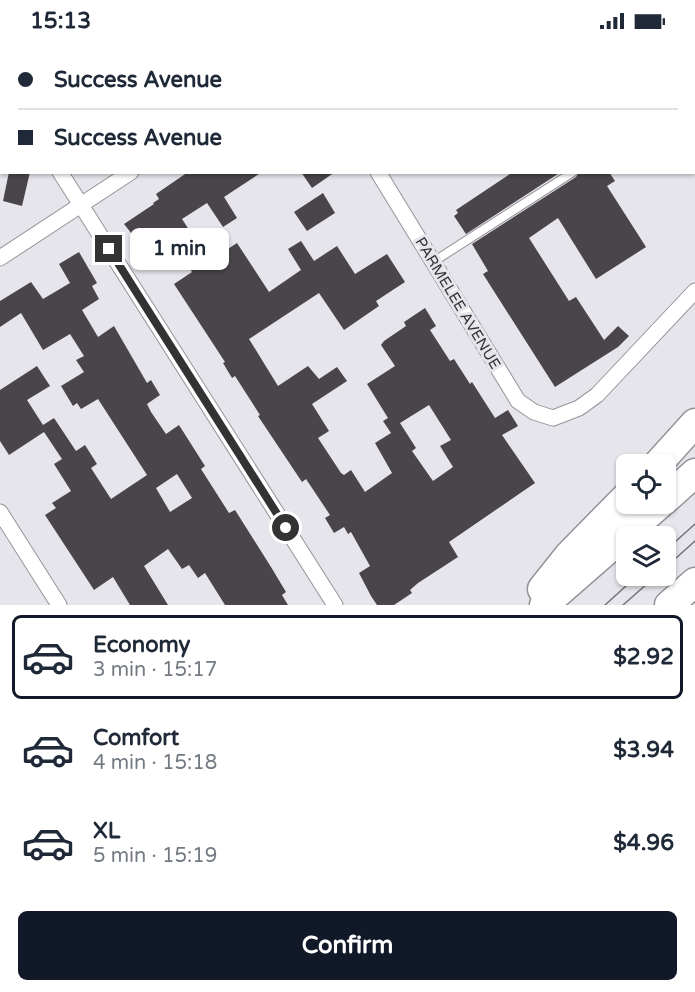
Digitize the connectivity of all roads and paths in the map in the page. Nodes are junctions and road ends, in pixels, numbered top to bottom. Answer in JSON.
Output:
{"nodes":[{"id":1,"x":61,"y":174,"type":"edge"},
{"id":2,"x":128,"y":174,"type":"edge"},
{"id":3,"x":379,"y":174,"type":"edge"},
{"id":4,"x":570,"y":174,"type":"edge"},
{"id":5,"x":81,"y":206,"type":"junction"},
{"id":6,"x":0,"y":258,"type":"edge"},
{"id":7,"x":433,"y":262,"type":"junction"},
{"id":8,"x":695,"y":291,"type":"edge"},
{"id":9,"x":695,"y":423,"type":"edge"},
{"id":10,"x":667,"y":454,"type":"edge"},
{"id":11,"x":695,"y":473,"type":"edge"},
{"id":12,"x":676,"y":490,"type":"edge"},
{"id":13,"x":616,"y":507,"type":"edge"},
{"id":14,"x":0,"y":513,"type":"edge"},
{"id":15,"x":649,"y":514,"type":"edge"},
{"id":16,"x":695,"y":582,"type":"edge"},
{"id":17,"x":59,"y":605,"type":"edge"},
{"id":18,"x":335,"y":605,"type":"edge"},
{"id":19,"x":529,"y":605,"type":"edge"},
{"id":20,"x":544,"y":605,"type":"edge"},
{"id":21,"x":669,"y":605,"type":"edge"}],
"edges":[{"from":1,"to":5,"type":"street"},
{"from":2,"to":5,"type":"street"},
{"from":3,"to":7,"type":"street","name":"PARMELEE AVENUE"},
{"from":4,"to":7,"type":"lane"},
{"from":5,"to":6,"type":"street"},
{"from":5,"to":18,"type":"street"},
{"from":7,"to":8,"type":"street","name":"PARMELEE AVENUE"},
{"from":9,"to":10,"type":"highway"},
{"from":11,"to":12,"type":"highway"},
{"from":13,"to":19,"type":"highway"},
{"from":14,"to":17,"type":"street"},
{"from":15,"to":20,"type":"highway"},
{"from":16,"to":21,"type":"highway"}]}
